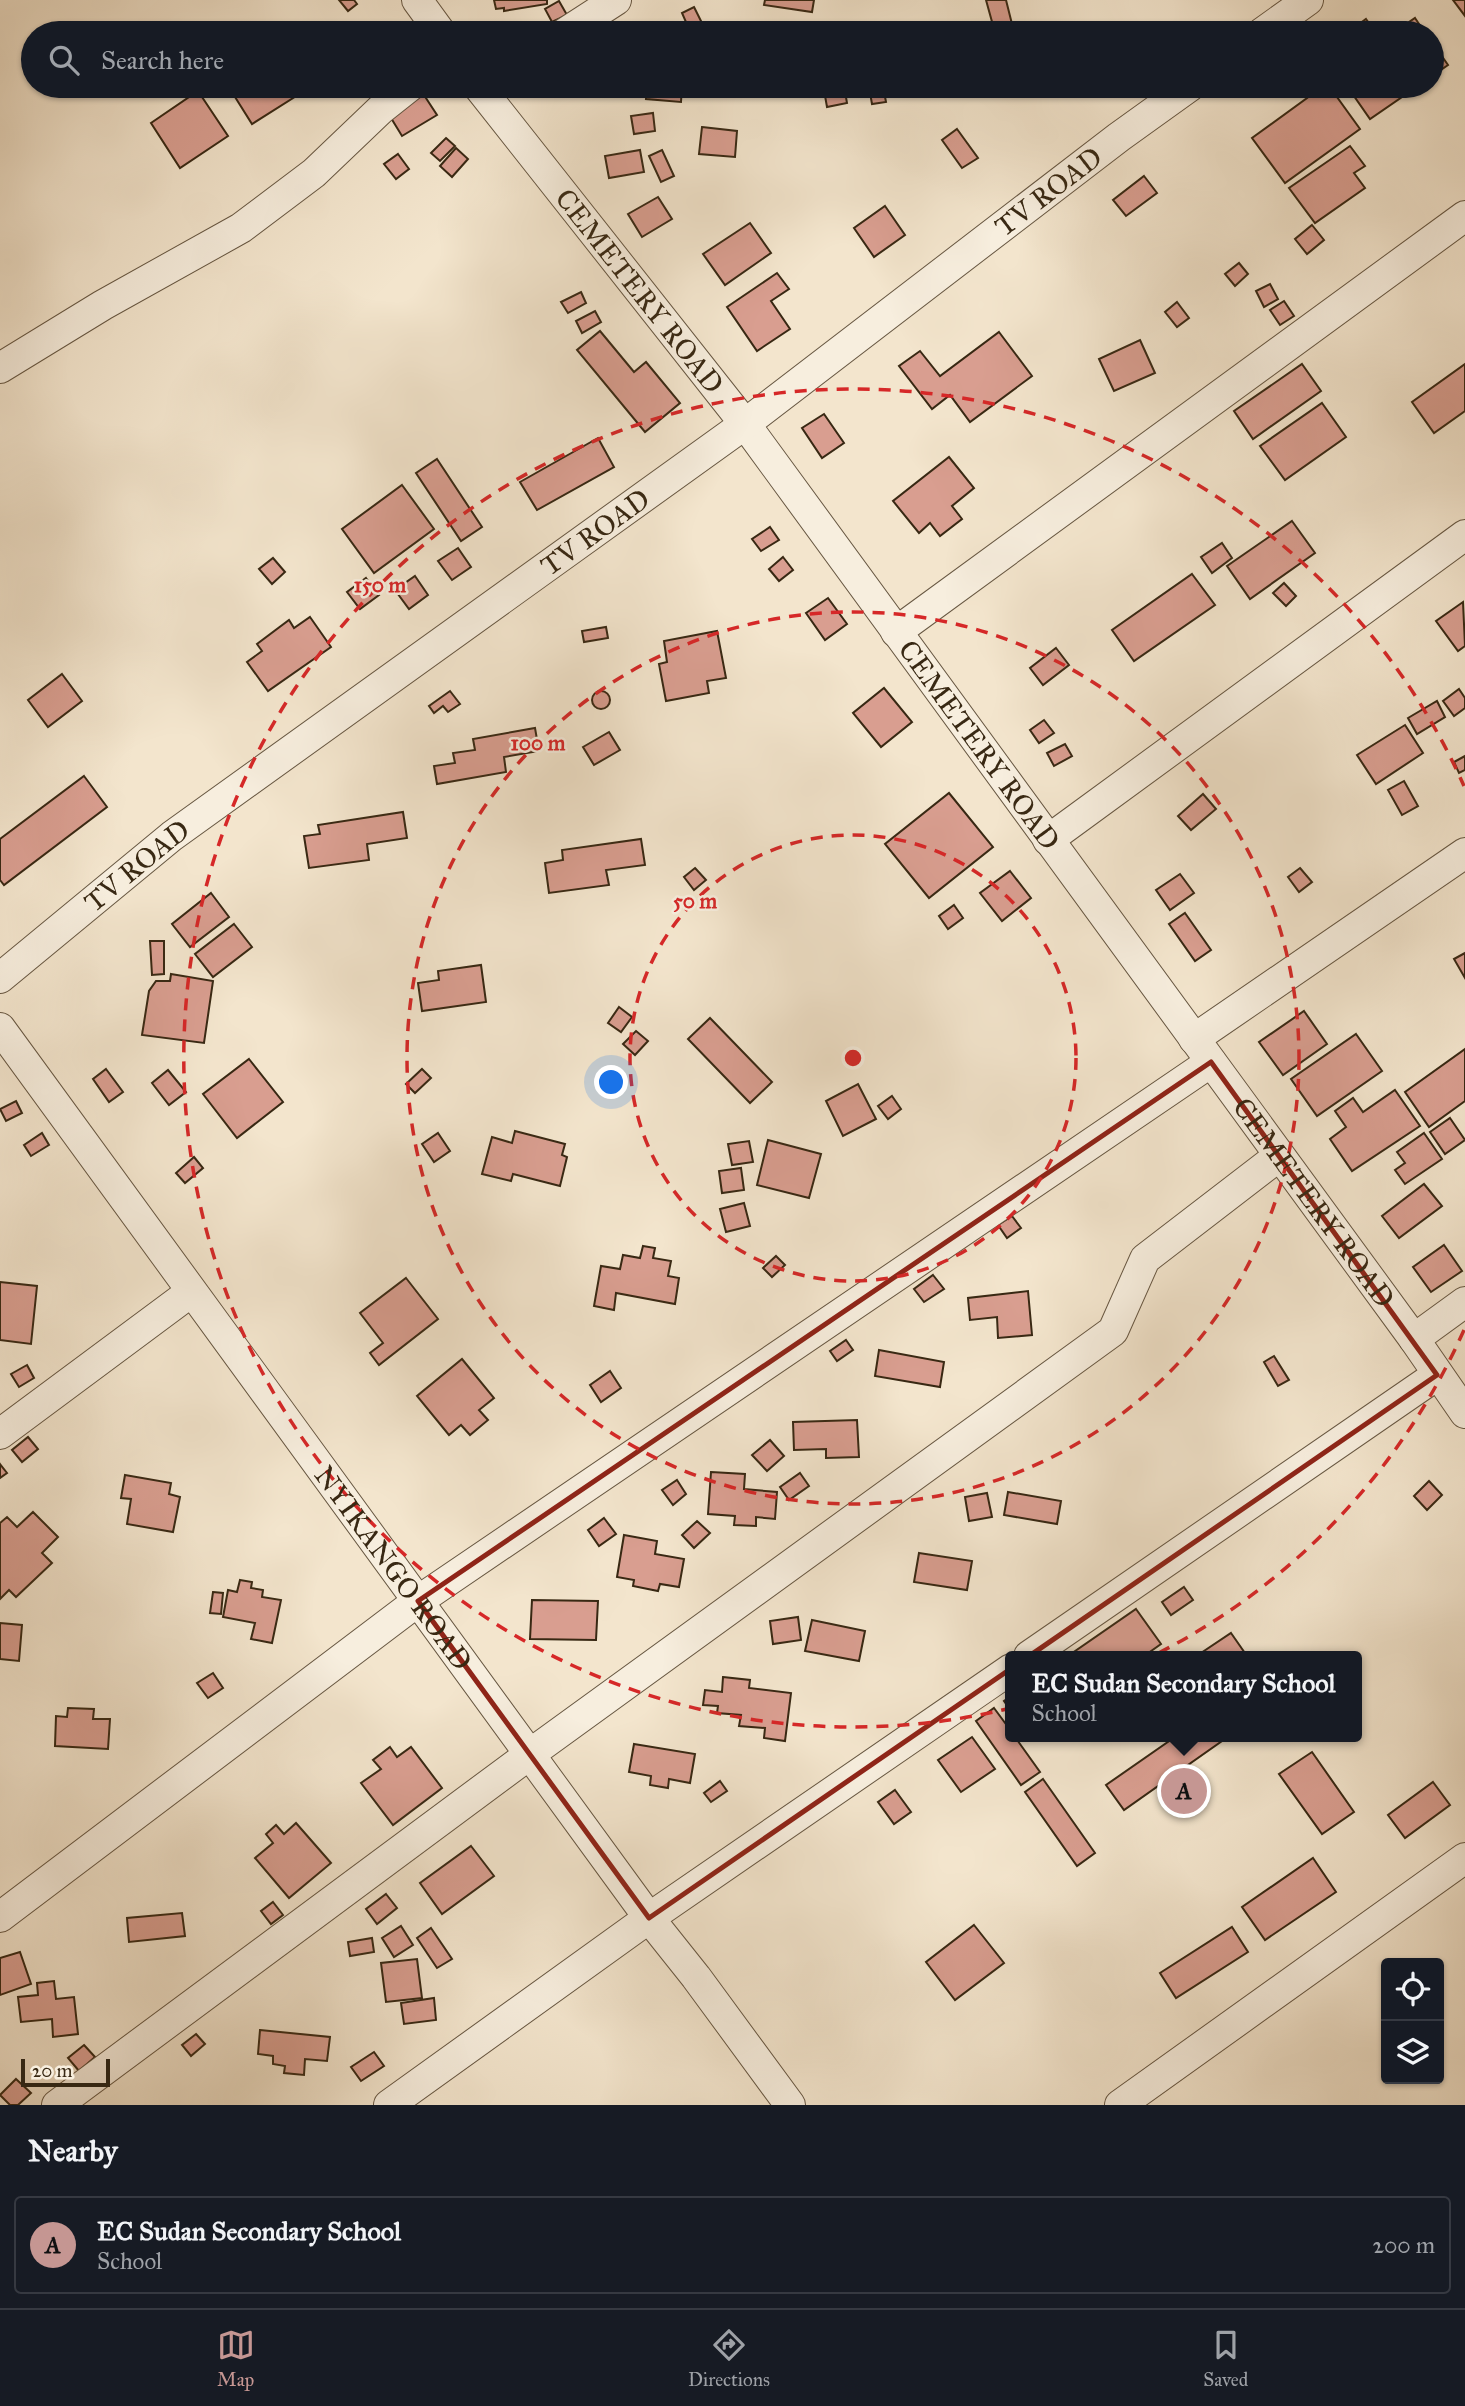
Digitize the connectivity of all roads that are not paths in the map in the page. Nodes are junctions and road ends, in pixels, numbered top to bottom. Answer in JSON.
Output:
{"nodes":[{"id":1,"x":417,"y":0,"type":"edge"},
{"id":2,"x":616,"y":0,"type":"edge"},
{"id":3,"x":1308,"y":0,"type":"edge"},
{"id":4,"x":432,"y":21,"type":"edge"},
{"id":5,"x":584,"y":21,"type":"edge"},
{"id":6,"x":1279,"y":21,"type":"edge"},
{"id":7,"x":395,"y":98,"type":"edge"},
{"id":8,"x":490,"y":98,"type":"edge"},
{"id":9,"x":1173,"y":98,"type":"edge"},
{"id":10,"x":1465,"y":216,"type":"edge"},
{"id":11,"x":0,"y":368,"type":"edge"},
{"id":12,"x":745,"y":424,"type":"junction"},
{"id":13,"x":1465,"y":535,"type":"edge"},
{"id":14,"x":896,"y":632,"type":"junction"},
{"id":15,"x":1048,"y":840,"type":"junction"},
{"id":16,"x":1465,"y":853,"type":"edge"},
{"id":17,"x":0,"y":978,"type":"edge"},
{"id":18,"x":0,"y":1028,"type":"edge"},
{"id":19,"x":1203,"y":1050,"type":"junction"},
{"id":20,"x":1279,"y":1156,"type":"junction"},
{"id":21,"x":191,"y":1292,"type":"junction"},
{"id":22,"x":1465,"y":1302,"type":"edge"},
{"id":23,"x":1414,"y":1339,"type":"junction"},
{"id":24,"x":1437,"y":1376,"type":"junction"},
{"id":25,"x":1465,"y":1413,"type":"edge"},
{"id":26,"x":0,"y":1434,"type":"edge"},
{"id":27,"x":418,"y":1601,"type":"junction"},
{"id":28,"x":1036,"y":1651,"type":"edge"},
{"id":29,"x":1005,"y":1673,"type":"edge"},
{"id":30,"x":530,"y":1754,"type":"junction"},
{"id":31,"x":1465,"y":1858,"type":"edge"},
{"id":32,"x":0,"y":1917,"type":"edge"},
{"id":33,"x":649,"y":1918,"type":"junction"},
{"id":34,"x":57,"y":2105,"type":"edge"},
{"id":35,"x":389,"y":2105,"type":"edge"},
{"id":36,"x":790,"y":2105,"type":"edge"},
{"id":37,"x":1120,"y":2105,"type":"edge"}],
"edges":[{"from":1,"to":4,"type":"street"},
{"from":2,"to":5,"type":"street"},
{"from":3,"to":6,"type":"street"},
{"from":7,"to":11,"type":"street"},
{"from":8,"to":12,"type":"street","name":"CEMETERY ROAD"},
{"from":9,"to":12,"type":"street","name":"TV ROAD"},
{"from":10,"to":14,"type":"street"},
{"from":12,"to":14,"type":"street","name":"CEMETERY ROAD"},
{"from":12,"to":17,"type":"street","name":"TV ROAD"},
{"from":13,"to":15,"type":"street"},
{"from":14,"to":15,"type":"street","name":"CEMETERY ROAD"},
{"from":15,"to":19,"type":"street","name":"CEMETERY ROAD"},
{"from":16,"to":19,"type":"street"},
{"from":18,"to":21,"type":"street","name":"NYIKANGO ROAD"},
{"from":19,"to":20,"type":"street","name":"CEMETERY ROAD"},
{"from":19,"to":27,"type":"street"},
{"from":20,"to":23,"type":"street","name":"CEMETERY ROAD"},
{"from":20,"to":30,"type":"street"},
{"from":21,"to":26,"type":"street"},
{"from":21,"to":27,"type":"street","name":"NYIKANGO ROAD"},
{"from":22,"to":23,"type":"street"},
{"from":23,"to":24,"type":"street","name":"CEMETERY ROAD"},
{"from":24,"to":25,"type":"street","name":"CEMETERY ROAD"},
{"from":24,"to":28,"type":"street"},
{"from":27,"to":30,"type":"street","name":"NYIKANGO ROAD"},
{"from":27,"to":32,"type":"street"},
{"from":29,"to":33,"type":"street"},
{"from":30,"to":33,"type":"street","name":"NYIKANGO ROAD"},
{"from":30,"to":34,"type":"street"},
{"from":31,"to":37,"type":"street"},
{"from":33,"to":35,"type":"street"},
{"from":33,"to":36,"type":"street","name":"NYIKANGO ROAD"}]}
